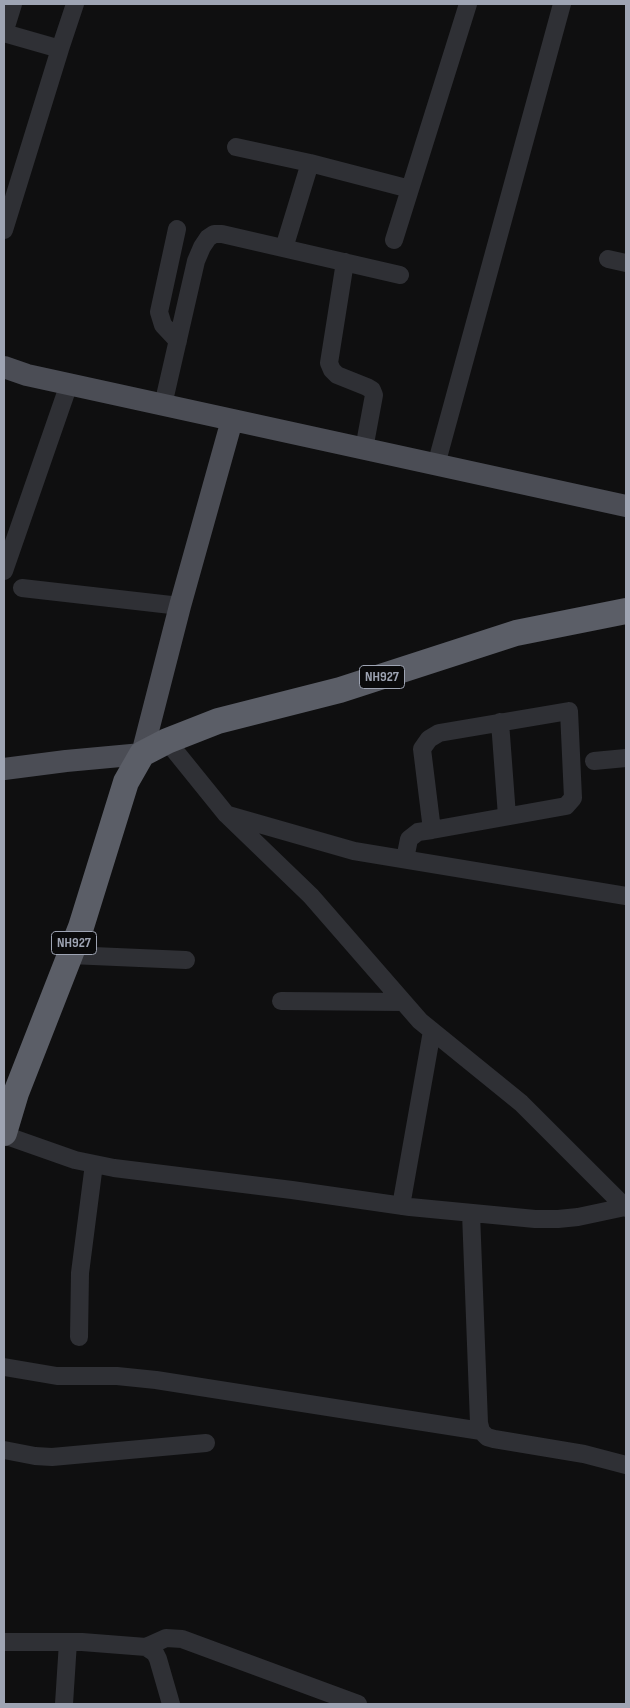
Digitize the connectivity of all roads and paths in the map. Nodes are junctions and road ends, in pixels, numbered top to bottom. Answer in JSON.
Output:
{"nodes":[{"id":1,"x":12,"y":4,"type":"edge"},
{"id":2,"x":74,"y":4,"type":"edge"},
{"id":3,"x":468,"y":4,"type":"edge"},
{"id":4,"x":562,"y":4,"type":"edge"},
{"id":5,"x":4,"y":33,"type":"edge"},
{"id":6,"x":60,"y":49,"type":"junction"},
{"id":7,"x":236,"y":147,"type":"dead end"},
{"id":8,"x":310,"y":163,"type":"junction"},
{"id":9,"x":410,"y":189,"type":"junction"},
{"id":10,"x":178,"y":229,"type":"dead end"},
{"id":11,"x":4,"y":230,"type":"edge"},
{"id":12,"x":394,"y":240,"type":"dead end"},
{"id":13,"x":284,"y":248,"type":"junction"},
{"id":14,"x":608,"y":258,"type":"dead end"},
{"id":15,"x":345,"y":262,"type":"junction"},
{"id":16,"x":626,"y":263,"type":"edge"},
{"id":17,"x":400,"y":275,"type":"dead end"},
{"id":18,"x":178,"y":341,"type":"junction"},
{"id":19,"x":4,"y":367,"type":"edge"},
{"id":20,"x":69,"y":384,"type":"junction"},
{"id":21,"x":163,"y":405,"type":"junction"},
{"id":22,"x":232,"y":420,"type":"junction"},
{"id":23,"x":364,"y":449,"type":"junction"},
{"id":24,"x":436,"y":465,"type":"junction"},
{"id":25,"x":626,"y":506,"type":"edge"},
{"id":26,"x":4,"y":570,"type":"edge"},
{"id":27,"x":22,"y":588,"type":"dead end"},
{"id":28,"x":180,"y":606,"type":"junction"},
{"id":29,"x":626,"y":610,"type":"edge"},
{"id":30,"x":500,"y":722,"type":"junction"},
{"id":31,"x":167,"y":741,"type":"junction"},
{"id":32,"x":142,"y":754,"type":"junction"},
{"id":33,"x":626,"y":758,"type":"edge"},
{"id":34,"x":594,"y":761,"type":"dead end"},
{"id":35,"x":4,"y":769,"type":"edge"},
{"id":36,"x":226,"y":814,"type":"junction"},
{"id":37,"x":507,"y":816,"type":"junction"},
{"id":38,"x":432,"y":830,"type":"junction"},
{"id":39,"x":405,"y":859,"type":"junction"},
{"id":40,"x":626,"y":896,"type":"edge"},
{"id":41,"x":70,"y":955,"type":"junction"},
{"id":42,"x":186,"y":960,"type":"dead end"},
{"id":43,"x":281,"y":1002,"type":"dead end"},
{"id":44,"x":403,"y":1002,"type":"junction"},
{"id":45,"x":432,"y":1031,"type":"junction"},
{"id":46,"x":10,"y":1094,"type":"edge"},
{"id":47,"x":4,"y":1134,"type":"edge"},
{"id":48,"x":94,"y":1164,"type":"junction"},
{"id":49,"x":402,"y":1206,"type":"junction"},
{"id":50,"x":626,"y":1208,"type":"edge"},
{"id":51,"x":471,"y":1213,"type":"junction"},
{"id":52,"x":79,"y":1337,"type":"dead end"},
{"id":53,"x":4,"y":1367,"type":"edge"},
{"id":54,"x":482,"y":1431,"type":"junction"},
{"id":55,"x":206,"y":1443,"type":"dead end"},
{"id":56,"x":4,"y":1450,"type":"edge"},
{"id":57,"x":626,"y":1465,"type":"edge"},
{"id":58,"x":4,"y":1642,"type":"edge"},
{"id":59,"x":68,"y":1642,"type":"junction"},
{"id":60,"x":146,"y":1648,"type":"junction"},
{"id":61,"x":64,"y":1704,"type":"edge"},
{"id":62,"x":172,"y":1704,"type":"edge"},
{"id":63,"x":358,"y":1704,"type":"edge"}],
"edges":[{"from":1,"to":5,"type":"street"},
{"from":2,"to":6,"type":"street"},
{"from":3,"to":9,"type":"street"},
{"from":4,"to":24,"type":"street"},
{"from":5,"to":6,"type":"street"},
{"from":6,"to":11,"type":"street"},
{"from":7,"to":8,"type":"street"},
{"from":8,"to":9,"type":"street"},
{"from":8,"to":13,"type":"street"},
{"from":9,"to":12,"type":"street"},
{"from":10,"to":18,"type":"street"},
{"from":13,"to":15,"type":"street"},
{"from":13,"to":18,"type":"street"},
{"from":14,"to":16,"type":"street"},
{"from":15,"to":17,"type":"street"},
{"from":15,"to":23,"type":"street"},
{"from":18,"to":21,"type":"street"},
{"from":19,"to":20,"type":"main road"},
{"from":20,"to":21,"type":"main road"},
{"from":20,"to":26,"type":"street"},
{"from":21,"to":22,"type":"main road"},
{"from":22,"to":23,"type":"main road"},
{"from":22,"to":28,"type":"main road"},
{"from":23,"to":24,"type":"main road"},
{"from":24,"to":25,"type":"main road"},
{"from":27,"to":28,"type":"street"},
{"from":28,"to":32,"type":"main road"},
{"from":29,"to":31,"type":"highway","number":"NH927"},
{"from":30,"to":37,"type":"street"},
{"from":30,"to":37,"type":"street"},
{"from":30,"to":38,"type":"street"},
{"from":31,"to":32,"type":"highway","number":"NH927"},
{"from":31,"to":36,"type":"street"},
{"from":32,"to":35,"type":"main road"},
{"from":32,"to":41,"type":"highway","number":"NH927"},
{"from":33,"to":34,"type":"street"},
{"from":36,"to":39,"type":"street"},
{"from":36,"to":44,"type":"street"},
{"from":37,"to":38,"type":"street"},
{"from":38,"to":39,"type":"street"},
{"from":39,"to":40,"type":"street"},
{"from":41,"to":42,"type":"street"},
{"from":41,"to":46,"type":"highway","number":"NH927"},
{"from":43,"to":44,"type":"street"},
{"from":44,"to":45,"type":"street"},
{"from":45,"to":49,"type":"street"},
{"from":45,"to":50,"type":"street"},
{"from":46,"to":47,"type":"highway","number":"NH927"},
{"from":47,"to":48,"type":"street"},
{"from":48,"to":49,"type":"street"},
{"from":48,"to":52,"type":"street"},
{"from":49,"to":51,"type":"street"},
{"from":50,"to":51,"type":"street"},
{"from":51,"to":54,"type":"street"},
{"from":53,"to":54,"type":"street"},
{"from":54,"to":57,"type":"street"},
{"from":55,"to":56,"type":"street"},
{"from":58,"to":59,"type":"street"},
{"from":59,"to":60,"type":"street"},
{"from":59,"to":61,"type":"street"},
{"from":60,"to":62,"type":"street"},
{"from":60,"to":63,"type":"street"}]}
